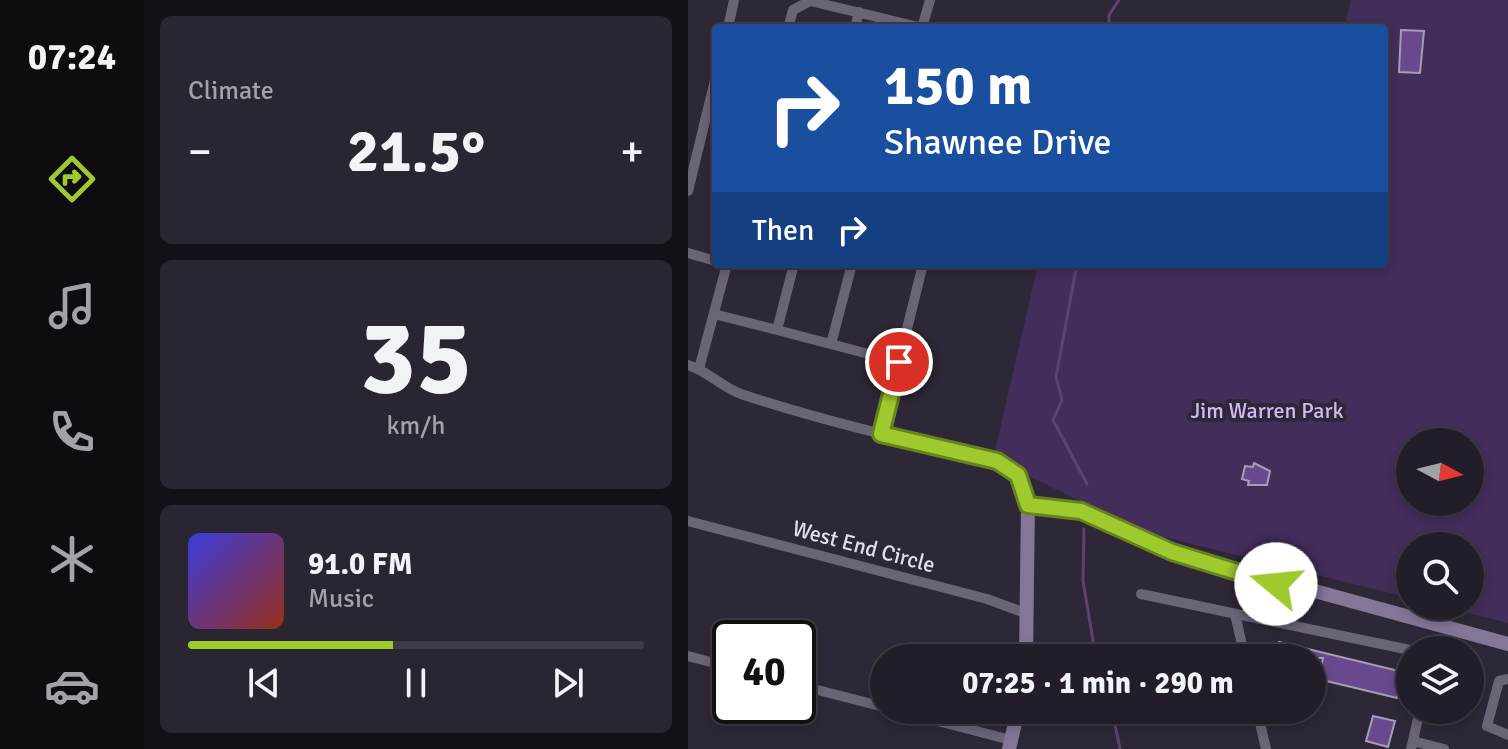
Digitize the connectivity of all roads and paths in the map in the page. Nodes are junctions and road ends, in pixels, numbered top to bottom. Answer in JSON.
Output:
{"nodes":[{"id":1,"x":734,"y":0,"type":"edge"},
{"id":2,"x":930,"y":0,"type":"edge"},
{"id":3,"x":810,"y":1,"type":"edge"},
{"id":4,"x":859,"y":12,"type":"junction"},
{"id":5,"x":729,"y":24,"type":"edge"},
{"id":6,"x":789,"y":24,"type":"edge"},
{"id":7,"x":856,"y":24,"type":"edge"},
{"id":8,"x":906,"y":24,"type":"edge"},
{"id":9,"x":923,"y":24,"type":"edge"},
{"id":10,"x":712,"y":92,"type":"edge"},
{"id":11,"x":688,"y":191,"type":"edge"},
{"id":12,"x":688,"y":253,"type":"edge"},
{"id":13,"x":712,"y":260,"type":"edge"},
{"id":14,"x":726,"y":268,"type":"edge"},
{"id":15,"x":793,"y":268,"type":"edge"},
{"id":16,"x":851,"y":268,"type":"edge"},
{"id":17,"x":922,"y":268,"type":"edge"},
{"id":18,"x":714,"y":314,"type":"junction"},
{"id":19,"x":777,"y":330,"type":"junction"},
{"id":20,"x":831,"y":344,"type":"junction"},
{"id":21,"x":899,"y":362,"type":"junction"},
{"id":22,"x":693,"y":367,"type":"edge"},
{"id":23,"x":881,"y":434,"type":"junction"},
{"id":24,"x":1028,"y":505,"type":"junction"},
{"id":25,"x":688,"y":521,"type":"edge"},
{"id":26,"x":1141,"y":594,"type":"dead end"},
{"id":27,"x":1028,"y":614,"type":"junction"},
{"id":28,"x":1235,"y":614,"type":"junction"},
{"id":29,"x":1027,"y":644,"type":"edge"},
{"id":30,"x":1242,"y":644,"type":"edge"},
{"id":31,"x":1508,"y":644,"type":"edge"},
{"id":32,"x":1396,"y":647,"type":"edge"},
{"id":33,"x":688,"y":656,"type":"edge"},
{"id":34,"x":712,"y":662,"type":"edge"},
{"id":35,"x":1508,"y":679,"type":"edge"},
{"id":36,"x":816,"y":690,"type":"edge"},
{"id":37,"x":870,"y":703,"type":"edge"},
{"id":38,"x":942,"y":724,"type":"edge"},
{"id":39,"x":1015,"y":724,"type":"edge"},
{"id":40,"x":1260,"y":724,"type":"edge"},
{"id":41,"x":1417,"y":724,"type":"edge"},
{"id":42,"x":1508,"y":735,"type":"edge"},
{"id":43,"x":1010,"y":744,"type":"edge"},
{"id":44,"x":1412,"y":745,"type":"edge"},
{"id":45,"x":1266,"y":749,"type":"edge"},
{"id":46,"x":1444,"y":749,"type":"edge"}],
"edges":[{"from":1,"to":5,"type":"street"},
{"from":2,"to":9,"type":"street"},
{"from":3,"to":4,"type":"street"},
{"from":3,"to":6,"type":"street"},
{"from":4,"to":7,"type":"street"},
{"from":4,"to":8,"type":"street"},
{"from":10,"to":11,"type":"street"},
{"from":12,"to":13,"type":"street"},
{"from":14,"to":18,"type":"street"},
{"from":15,"to":19,"type":"street"},
{"from":16,"to":20,"type":"street"},
{"from":17,"to":21,"type":"street"},
{"from":18,"to":19,"type":"street"},
{"from":18,"to":22,"type":"street"},
{"from":19,"to":20,"type":"street"},
{"from":20,"to":21,"type":"street"},
{"from":21,"to":23,"type":"street"},
{"from":22,"to":23,"type":"street"},
{"from":23,"to":24,"type":"street"},
{"from":24,"to":27,"type":"street"},
{"from":24,"to":31,"type":"street"},
{"from":25,"to":27,"type":"street","name":"West End Circle"},
{"from":26,"to":28,"type":"street"},
{"from":27,"to":29,"type":"street"},
{"from":28,"to":30,"type":"street"},
{"from":28,"to":32,"type":"street"},
{"from":33,"to":34,"type":"street"},
{"from":35,"to":42,"type":"street"},
{"from":36,"to":37,"type":"street"},
{"from":38,"to":43,"type":"street"},
{"from":39,"to":43,"type":"street"},
{"from":40,"to":45,"type":"street"},
{"from":41,"to":44,"type":"street"},
{"from":44,"to":46,"type":"street"}]}
